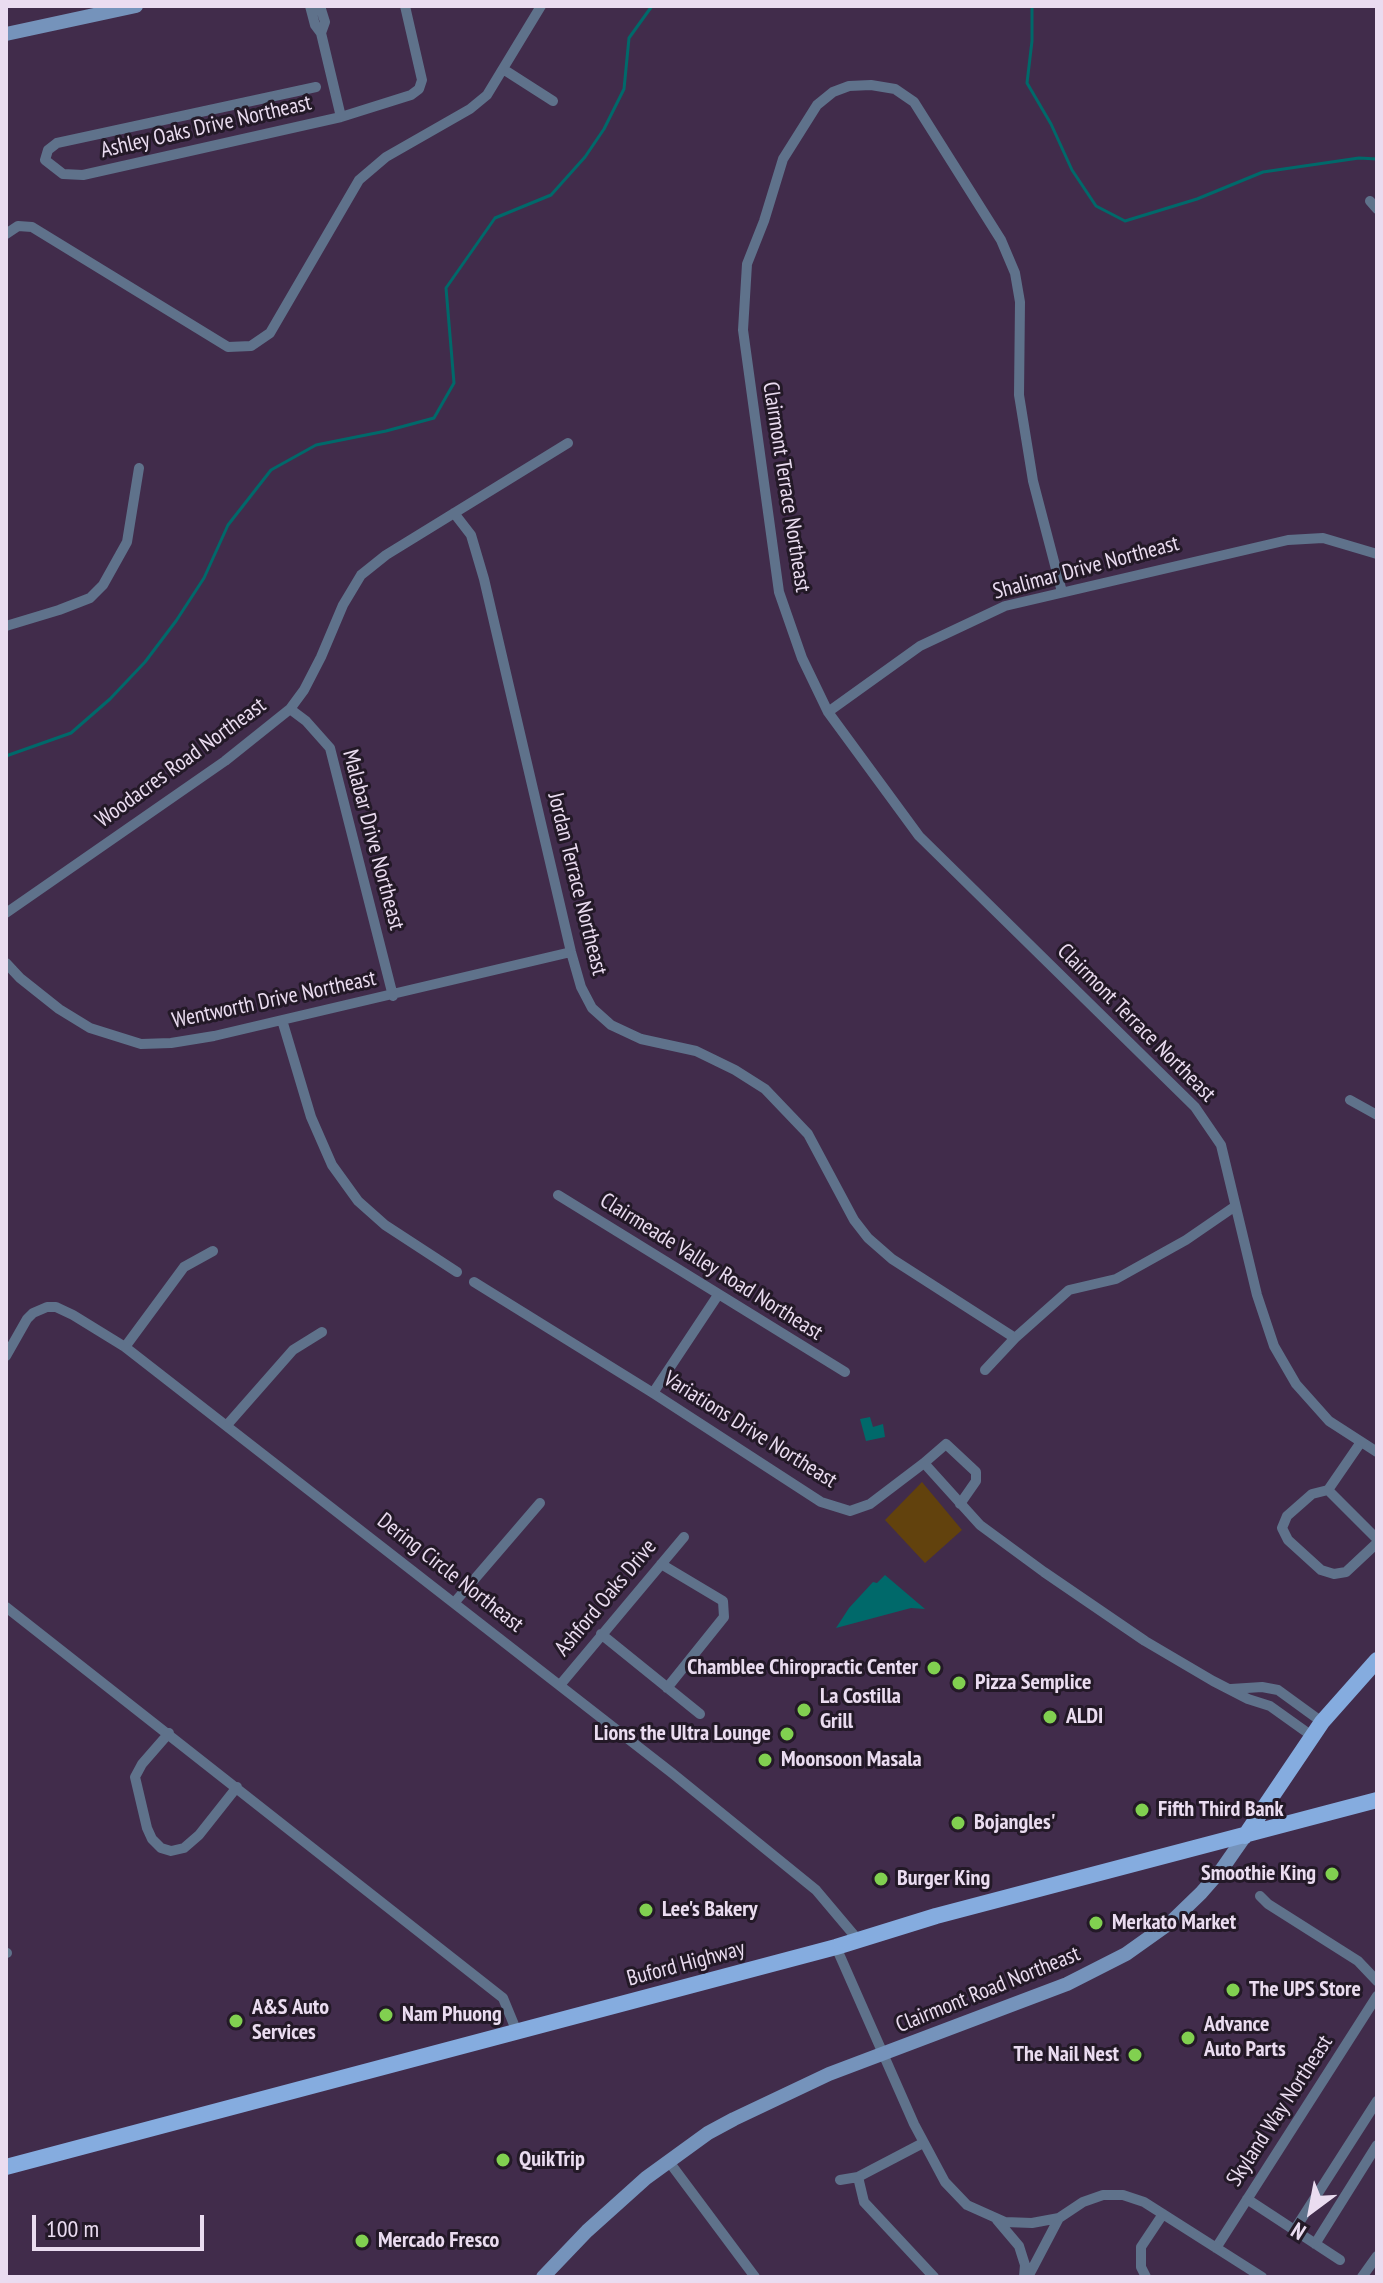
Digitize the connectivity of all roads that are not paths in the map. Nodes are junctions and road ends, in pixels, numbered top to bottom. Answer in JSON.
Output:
{"nodes":[{"id":1,"x":136,"y":6,"type":"edge"},
{"id":2,"x":301,"y":6,"type":"edge"},
{"id":3,"x":310,"y":6,"type":"edge"},
{"id":4,"x":320,"y":6,"type":"edge"},
{"id":5,"x":405,"y":6,"type":"edge"},
{"id":6,"x":536,"y":7,"type":"edge"},
{"id":7,"x":321,"y":33,"type":"junction"},
{"id":8,"x":6,"y":34,"type":"edge"},
{"id":9,"x":503,"y":69,"type":"junction"},
{"id":10,"x":316,"y":87,"type":"dead end"},
{"id":11,"x":553,"y":101,"type":"dead end"},
{"id":12,"x":341,"y":117,"type":"junction"},
{"id":13,"x":6,"y":234,"type":"edge"},
{"id":14,"x":568,"y":443,"type":"dead end"},
{"id":15,"x":139,"y":468,"type":"dead end"},
{"id":16,"x":454,"y":513,"type":"junction"},
{"id":17,"x":1377,"y":554,"type":"edge"},
{"id":18,"x":1062,"y":592,"type":"junction"},
{"id":19,"x":6,"y":626,"type":"edge"},
{"id":20,"x":290,"y":709,"type":"junction"},
{"id":21,"x":828,"y":712,"type":"junction"},
{"id":22,"x":6,"y":913,"type":"edge"},
{"id":23,"x":571,"y":952,"type":"junction"},
{"id":24,"x":6,"y":963,"type":"edge"},
{"id":25,"x":393,"y":996,"type":"junction"},
{"id":26,"x":282,"y":1020,"type":"junction"},
{"id":27,"x":1350,"y":1100,"type":"dead end"},
{"id":28,"x":1377,"y":1115,"type":"edge"},
{"id":29,"x":558,"y":1195,"type":"dead end"},
{"id":30,"x":1234,"y":1207,"type":"junction"},
{"id":31,"x":213,"y":1251,"type":"dead end"},
{"id":32,"x":457,"y":1272,"type":"dead end"},
{"id":33,"x":474,"y":1282,"type":"dead end"},
{"id":34,"x":718,"y":1295,"type":"junction"},
{"id":35,"x":322,"y":1332,"type":"dead end"},
{"id":36,"x":1015,"y":1338,"type":"junction"},
{"id":37,"x":125,"y":1347,"type":"junction"},
{"id":38,"x":6,"y":1356,"type":"edge"},
{"id":39,"x":985,"y":1370,"type":"dead end"},
{"id":40,"x":845,"y":1372,"type":"dead end"},
{"id":41,"x":653,"y":1393,"type":"junction"},
{"id":42,"x":227,"y":1425,"type":"junction"},
{"id":43,"x":1361,"y":1442,"type":"junction"},
{"id":44,"x":1377,"y":1452,"type":"edge"},
{"id":45,"x":924,"y":1463,"type":"junction"},
{"id":46,"x":1328,"y":1490,"type":"junction"},
{"id":47,"x":540,"y":1503,"type":"dead end"},
{"id":48,"x":960,"y":1504,"type":"junction"},
{"id":49,"x":684,"y":1537,"type":"dead end"},
{"id":50,"x":1377,"y":1541,"type":"edge"},
{"id":51,"x":661,"y":1564,"type":"junction"},
{"id":52,"x":454,"y":1603,"type":"junction"},
{"id":53,"x":6,"y":1607,"type":"edge"},
{"id":54,"x":601,"y":1634,"type":"junction"},
{"id":55,"x":1377,"y":1660,"type":"edge"},
{"id":56,"x":560,"y":1685,"type":"junction"},
{"id":57,"x":667,"y":1688,"type":"junction"},
{"id":58,"x":1231,"y":1689,"type":"junction"},
{"id":59,"x":700,"y":1714,"type":"dead end"},
{"id":60,"x":1322,"y":1722,"type":"junction"},
{"id":61,"x":169,"y":1733,"type":"junction"},
{"id":62,"x":1312,"y":1736,"type":"junction"},
{"id":63,"x":237,"y":1787,"type":"junction"},
{"id":64,"x":1377,"y":1800,"type":"edge"},
{"id":65,"x":1245,"y":1836,"type":"junction"},
{"id":66,"x":1260,"y":1896,"type":"dead end"},
{"id":67,"x":859,"y":1941,"type":"junction"},
{"id":68,"x":836,"y":1947,"type":"junction"},
{"id":69,"x":1377,"y":1981,"type":"edge"},
{"id":70,"x":1377,"y":1996,"type":"edge"},
{"id":71,"x":517,"y":2032,"type":"junction"},
{"id":72,"x":884,"y":2054,"type":"junction"},
{"id":73,"x":1375,"y":2105,"type":"edge"},
{"id":74,"x":1377,"y":2122,"type":"edge"},
{"id":75,"x":923,"y":2143,"type":"junction"},
{"id":76,"x":1377,"y":2145,"type":"edge"},
{"id":77,"x":670,"y":2163,"type":"junction"},
{"id":78,"x":6,"y":2167,"type":"edge"},
{"id":79,"x":858,"y":2177,"type":"junction"},
{"id":80,"x":840,"y":2180,"type":"dead end"},
{"id":81,"x":1247,"y":2199,"type":"junction"},
{"id":82,"x":1163,"y":2214,"type":"junction"},
{"id":83,"x":995,"y":2218,"type":"junction"},
{"id":84,"x":1059,"y":2218,"type":"junction"},
{"id":85,"x":1295,"y":2229,"type":"junction"},
{"id":86,"x":1315,"y":2244,"type":"junction"},
{"id":87,"x":1216,"y":2248,"type":"junction"},
{"id":88,"x":1377,"y":2256,"type":"edge"},
{"id":89,"x":1340,"y":2260,"type":"dead end"},
{"id":90,"x":543,"y":2277,"type":"edge"},
{"id":91,"x":755,"y":2277,"type":"edge"},
{"id":92,"x":934,"y":2277,"type":"edge"},
{"id":93,"x":1026,"y":2277,"type":"edge"},
{"id":94,"x":1146,"y":2277,"type":"edge"},
{"id":95,"x":1262,"y":2277,"type":"edge"},
{"id":96,"x":1362,"y":2277,"type":"edge"}],
"edges":[{"from":1,"to":8,"type":"main road"},
{"from":2,"to":3,"type":"street"},
{"from":3,"to":7,"type":"street","name":"Ashley Oaks Drive Northeast"},
{"from":4,"to":7,"type":"street","name":"Ashley Oaks Drive Northeast"},
{"from":5,"to":12,"type":"street"},
{"from":6,"to":9,"type":"street"},
{"from":7,"to":12,"type":"street","name":"Ashley Oaks Drive Northeast"},
{"from":9,"to":11,"type":"street"},
{"from":9,"to":13,"type":"street"},
{"from":10,"to":12,"type":"street","name":"Ashley Oaks Drive Northeast"},
{"from":14,"to":16,"type":"street","name":"Woodacres Road Northeast"},
{"from":15,"to":19,"type":"street"},
{"from":16,"to":20,"type":"street","name":"Woodacres Road Northeast"},
{"from":16,"to":23,"type":"street","name":"Jordan Terrace Northeast"},
{"from":17,"to":18,"type":"street","name":"Shalimar Drive Northeast"},
{"from":18,"to":21,"type":"street","name":"Shalimar Drive Northeast"},
{"from":18,"to":21,"type":"street","name":"Clairmont Terrace Northeast"},
{"from":20,"to":22,"type":"street","name":"Woodacres Road Northeast"},
{"from":20,"to":25,"type":"street","name":"Malabar Drive Northeast"},
{"from":21,"to":30,"type":"street","name":"Clairmont Terrace Northeast"},
{"from":23,"to":25,"type":"street","name":"Wentworth Drive Northeast"},
{"from":23,"to":36,"type":"street","name":"Jordan Terrace Northeast"},
{"from":24,"to":26,"type":"street","name":"Wentworth Drive Northeast"},
{"from":25,"to":26,"type":"street","name":"Wentworth Drive Northeast"},
{"from":26,"to":32,"type":"street"},
{"from":27,"to":28,"type":"street"},
{"from":29,"to":34,"type":"street","name":"Clairmeade Valley Road Northeast"},
{"from":30,"to":36,"type":"street"},
{"from":30,"to":43,"type":"street","name":"Clairmont Terrace Northeast"},
{"from":31,"to":37,"type":"street"},
{"from":33,"to":41,"type":"street","name":"Variations Drive Northeast"},
{"from":34,"to":40,"type":"street","name":"Clairmeade Valley Road Northeast"},
{"from":34,"to":41,"type":"street"},
{"from":35,"to":42,"type":"street"},
{"from":36,"to":39,"type":"street"},
{"from":37,"to":38,"type":"street","name":"Dering Circle Northeast"},
{"from":37,"to":42,"type":"street","name":"Dering Circle Northeast"},
{"from":41,"to":45,"type":"street","name":"Variations Drive Northeast"},
{"from":42,"to":52,"type":"street","name":"Dering Circle Northeast"},
{"from":43,"to":44,"type":"street","name":"Clairmont Terrace Northeast"},
{"from":43,"to":46,"type":"street"},
{"from":45,"to":48,"type":"street"},
{"from":45,"to":48,"type":"street"},
{"from":46,"to":50,"type":"street"},
{"from":46,"to":50,"type":"street"},
{"from":47,"to":52,"type":"street"},
{"from":48,"to":58,"type":"street"},
{"from":49,"to":51,"type":"street","name":"Ashford Oaks Drive"},
{"from":51,"to":54,"type":"street","name":"Ashford Oaks Drive"},
{"from":51,"to":57,"type":"street"},
{"from":52,"to":56,"type":"street","name":"Dering Circle Northeast"},
{"from":53,"to":61,"type":"street"},
{"from":54,"to":56,"type":"street","name":"Ashford Oaks Drive"},
{"from":54,"to":57,"type":"street"},
{"from":55,"to":60,"type":"main road","name":"Clairmont Road Northeast"},
{"from":56,"to":67,"type":"street","name":"Dering Circle Northeast"},
{"from":57,"to":59,"type":"street"},
{"from":58,"to":60,"type":"street"},
{"from":58,"to":62,"type":"street"},
{"from":60,"to":62,"type":"main road","name":"Clairmont Road Northeast"},
{"from":61,"to":63,"type":"street"},
{"from":61,"to":63,"type":"street"},
{"from":62,"to":65,"type":"main road","name":"Clairmont Road Northeast"},
{"from":63,"to":71,"type":"street"},
{"from":64,"to":65,"type":"main road","name":"Buford Highway"},
{"from":65,"to":67,"type":"main road","name":"Buford Highway"},
{"from":65,"to":72,"type":"main road","name":"Clairmont Road Northeast"},
{"from":66,"to":69,"type":"street"},
{"from":67,"to":68,"type":"main road","name":"Buford Highway"},
{"from":68,"to":71,"type":"main road","name":"Buford Highway"},
{"from":68,"to":72,"type":"street"},
{"from":70,"to":81,"type":"street","name":"Skyland Way Northeast"},
{"from":71,"to":78,"type":"main road","name":"Buford Highway"},
{"from":72,"to":75,"type":"street"},
{"from":72,"to":77,"type":"main road","name":"Clairmont Road Northeast"},
{"from":73,"to":74,"type":"street"},
{"from":73,"to":85,"type":"street"},
{"from":75,"to":79,"type":"street"},
{"from":75,"to":83,"type":"street"},
{"from":76,"to":86,"type":"street"},
{"from":77,"to":90,"type":"main road","name":"Clairmont Road Northeast"},
{"from":77,"to":91,"type":"street"},
{"from":79,"to":80,"type":"street"},
{"from":79,"to":92,"type":"street"},
{"from":81,"to":85,"type":"street"},
{"from":81,"to":87,"type":"street","name":"Skyland Way Northeast"},
{"from":82,"to":84,"type":"street"},
{"from":82,"to":87,"type":"street"},
{"from":82,"to":94,"type":"street"},
{"from":83,"to":84,"type":"street"},
{"from":83,"to":93,"type":"street"},
{"from":84,"to":93,"type":"street"},
{"from":85,"to":86,"type":"street"},
{"from":86,"to":89,"type":"street"},
{"from":87,"to":95,"type":"street"},
{"from":88,"to":96,"type":"street"}]}
